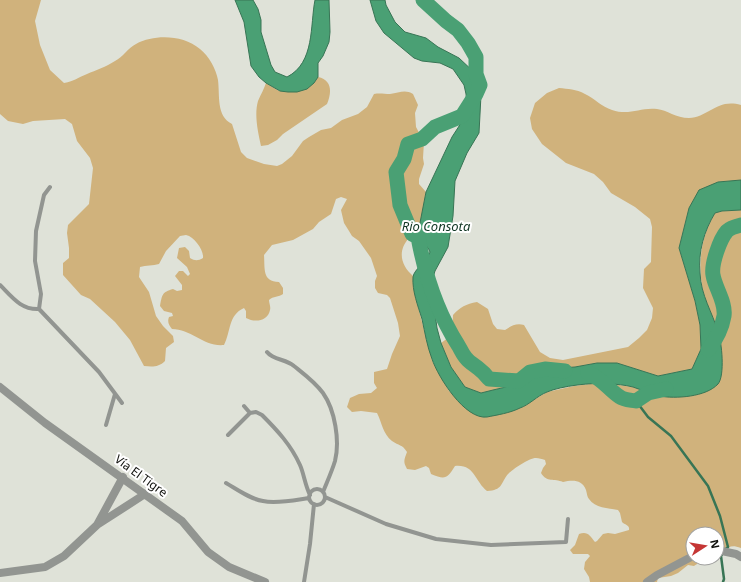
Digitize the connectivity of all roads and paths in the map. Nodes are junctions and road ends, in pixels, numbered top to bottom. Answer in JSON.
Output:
{"nodes":[{"id":1,"x":50,"y":187,"type":"dead end"},
{"id":2,"x":0,"y":285,"type":"edge"},
{"id":3,"x":39,"y":309,"type":"junction"},
{"id":4,"x":267,"y":352,"type":"dead end"},
{"id":5,"x":0,"y":387,"type":"edge"},
{"id":6,"x":115,"y":394,"type":"junction"},
{"id":7,"x":122,"y":403,"type":"dead end"},
{"id":8,"x":244,"y":406,"type":"dead end"},
{"id":9,"x":250,"y":413,"type":"junction"},
{"id":10,"x":106,"y":425,"type":"dead end"},
{"id":11,"x":228,"y":435,"type":"dead end"},
{"id":12,"x":123,"y":477,"type":"junction"},
{"id":13,"x":226,"y":483,"type":"dead end"},
{"id":14,"x":322,"y":492,"type":"junction"},
{"id":15,"x":145,"y":494,"type":"junction"},
{"id":16,"x":309,"y":496,"type":"junction"},
{"id":17,"x":324,"y":497,"type":"junction"},
{"id":18,"x":314,"y":504,"type":"junction"},
{"id":19,"x":568,"y":519,"type":"dead end"},
{"id":20,"x":96,"y":525,"type":"junction"},
{"id":21,"x":725,"y":552,"type":"edge"},
{"id":22,"x":741,"y":557,"type":"edge"},
{"id":23,"x":685,"y":560,"type":"edge"},
{"id":24,"x":0,"y":573,"type":"edge"},
{"id":25,"x":265,"y":582,"type":"edge"},
{"id":26,"x":304,"y":582,"type":"edge"},
{"id":27,"x":647,"y":582,"type":"edge"}],
"edges":[{"from":1,"to":3,"type":"lane"},
{"from":2,"to":3,"type":"lane"},
{"from":3,"to":6,"type":"lane"},
{"from":4,"to":14,"type":"lane"},
{"from":5,"to":12,"type":"street","name":"Vía El Tigre"},
{"from":6,"to":7,"type":"lane"},
{"from":6,"to":10,"type":"lane"},
{"from":8,"to":9,"type":"lane"},
{"from":9,"to":11,"type":"lane"},
{"from":9,"to":16,"type":"lane"},
{"from":12,"to":15,"type":"street","name":"Vía El Tigre"},
{"from":12,"to":20,"type":"street"},
{"from":13,"to":16,"type":"lane"},
{"from":14,"to":16,"type":"lane"},
{"from":14,"to":17,"type":"lane"},
{"from":15,"to":20,"type":"street"},
{"from":15,"to":25,"type":"street","name":"Vía El Tigre"},
{"from":16,"to":18,"type":"lane"},
{"from":17,"to":18,"type":"lane"},
{"from":17,"to":19,"type":"lane"},
{"from":18,"to":26,"type":"lane"},
{"from":20,"to":24,"type":"street"},
{"from":21,"to":22,"type":"street"},
{"from":23,"to":27,"type":"street"}]}
